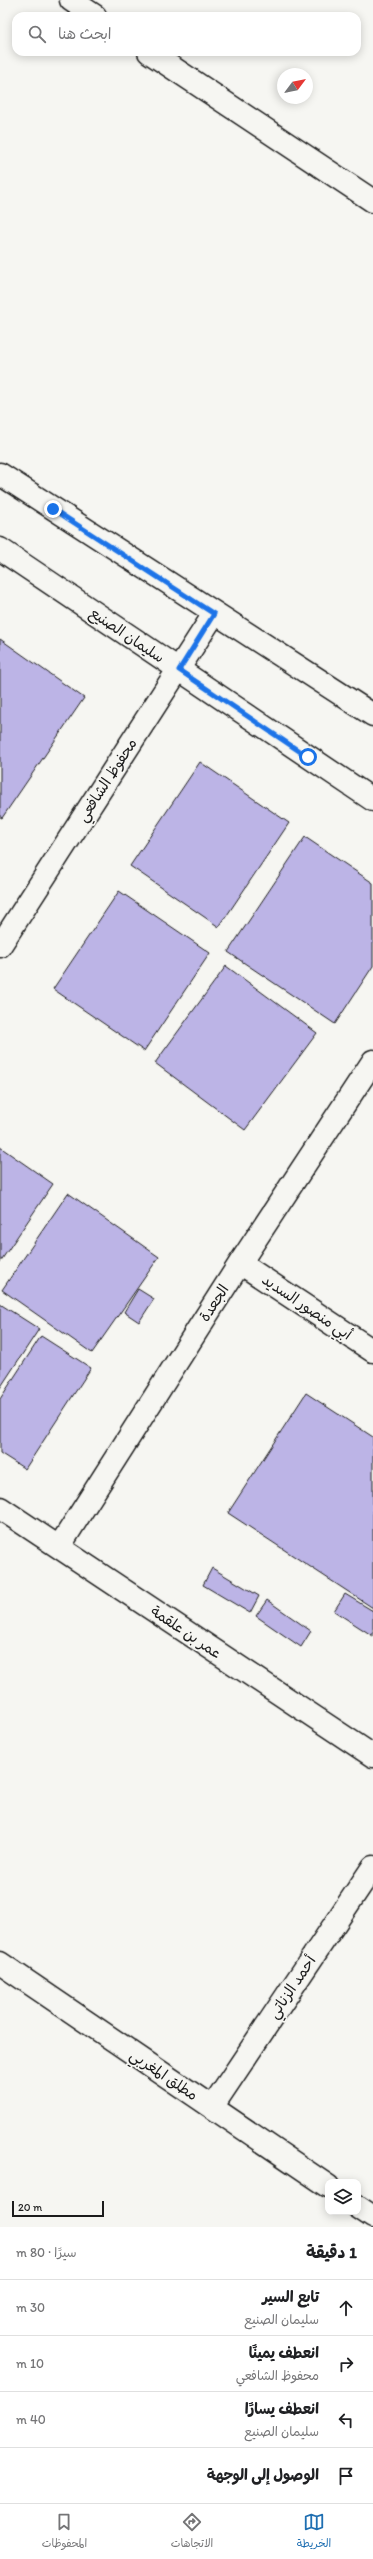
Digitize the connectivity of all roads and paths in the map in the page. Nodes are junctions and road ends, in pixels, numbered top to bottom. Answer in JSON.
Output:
{"nodes":[{"id":1,"x":71,"y":0,"type":"edge"},
{"id":2,"x":89,"y":12,"type":"edge"},
{"id":3,"x":155,"y":56,"type":"edge"},
{"id":4,"x":373,"y":201,"type":"edge"},
{"id":5,"x":0,"y":474,"type":"edge"},
{"id":6,"x":0,"y":550,"type":"edge"},
{"id":7,"x":214,"y":614,"type":"junction"},
{"id":8,"x":179,"y":670,"type":"junction"},
{"id":9,"x":373,"y":715,"type":"edge"},
{"id":10,"x":373,"y":800,"type":"edge"},
{"id":11,"x":0,"y":946,"type":"edge"},
{"id":12,"x":373,"y":1061,"type":"edge"},
{"id":13,"x":240,"y":1263,"type":"junction"},
{"id":14,"x":373,"y":1351,"type":"edge"},
{"id":15,"x":0,"y":1508,"type":"edge"},
{"id":16,"x":59,"y":1547,"type":"junction"},
{"id":17,"x":373,"y":1756,"type":"edge"},
{"id":18,"x":373,"y":1867,"type":"edge"},
{"id":19,"x":0,"y":1963,"type":"edge"},
{"id":20,"x":212,"y":2107,"type":"junction"},
{"id":21,"x":325,"y":2184,"type":"edge"},
{"id":22,"x":361,"y":2209,"type":"edge"},
{"id":23,"x":373,"y":2217,"type":"edge"}],
"edges":[{"from":1,"to":2,"type":"street"},
{"from":3,"to":4,"type":"street"},
{"from":5,"to":7,"type":"street"},
{"from":6,"to":8,"type":"street","name":"سليمان الصنيع"},
{"from":7,"to":8,"type":"street","name":"محفوظ الشافعي"},
{"from":7,"to":9,"type":"street"},
{"from":8,"to":10,"type":"street","name":"سليمان الصنيع"},
{"from":8,"to":11,"type":"street","name":"محفوظ الشافعي"},
{"from":12,"to":13,"type":"street","name":"الجعدة"},
{"from":13,"to":14,"type":"street","name":"أبي منصور السديد"},
{"from":13,"to":16,"type":"street","name":"الجعدة"},
{"from":15,"to":16,"type":"street","name":"عمر بن علقمة"},
{"from":16,"to":17,"type":"street","name":"عمر بن علقمة"},
{"from":18,"to":20,"type":"street","name":"أحمد الزناتي"},
{"from":19,"to":20,"type":"street","name":"مطلق المغربي"},
{"from":20,"to":21,"type":"street","name":"مطلق المغربي"},
{"from":22,"to":23,"type":"street"}]}
